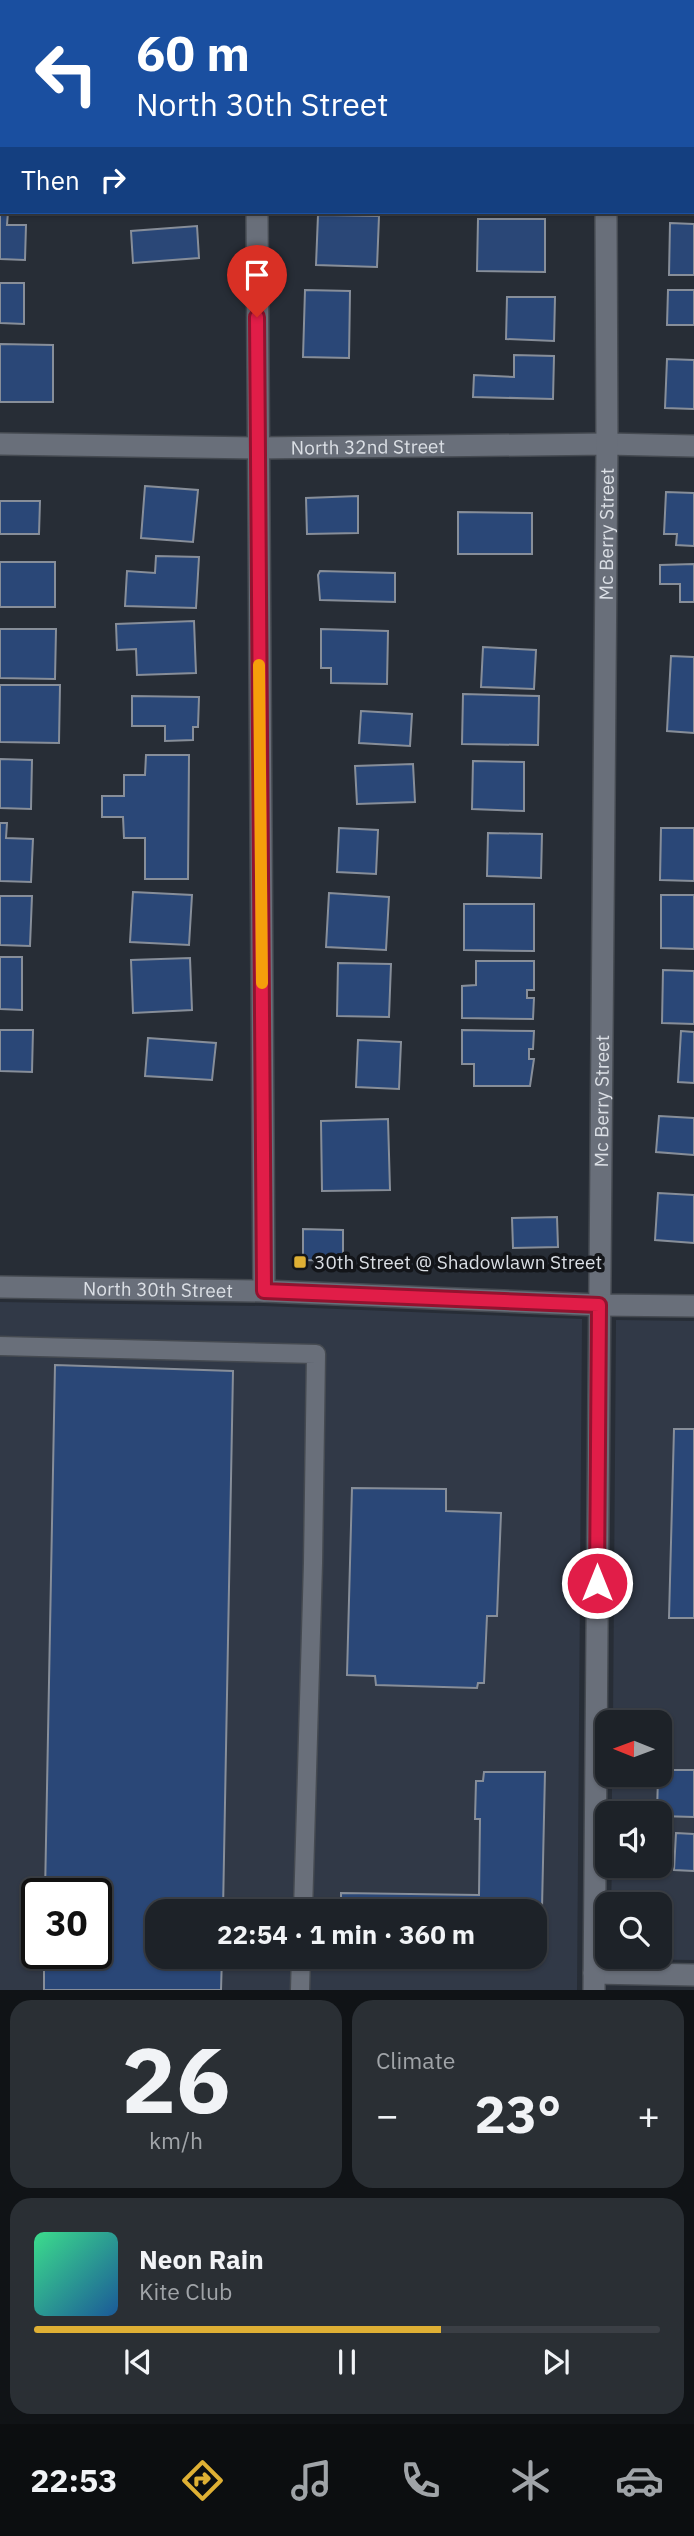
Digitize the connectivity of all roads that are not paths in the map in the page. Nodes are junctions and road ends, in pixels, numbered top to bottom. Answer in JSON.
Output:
{"nodes":[{"id":1,"x":257,"y":214,"type":"edge"},
{"id":2,"x":606,"y":214,"type":"edge"},
{"id":3,"x":0,"y":444,"type":"edge"},
{"id":4,"x":607,"y":444,"type":"junction"},
{"id":5,"x":694,"y":446,"type":"edge"},
{"id":6,"x":257,"y":449,"type":"junction"},
{"id":7,"x":0,"y":1287,"type":"edge"},
{"id":8,"x":264,"y":1291,"type":"junction"},
{"id":9,"x":599,"y":1305,"type":"junction"},
{"id":10,"x":694,"y":1306,"type":"edge"},
{"id":11,"x":0,"y":1346,"type":"edge"},
{"id":12,"x":303,"y":1899,"type":"edge"},
{"id":13,"x":301,"y":1969,"type":"edge"},
{"id":14,"x":694,"y":1975,"type":"edge"},
{"id":15,"x":594,"y":1982,"type":"edge"},
{"id":16,"x":300,"y":1990,"type":"edge"}],
"edges":[{"from":1,"to":6,"type":"street"},
{"from":2,"to":4,"type":"street","name":"Mc Berry Street"},
{"from":3,"to":6,"type":"street","name":"North 32nd Street"},
{"from":4,"to":5,"type":"street","name":"North 32nd Street"},
{"from":4,"to":6,"type":"street","name":"North 32nd Street"},
{"from":4,"to":9,"type":"street","name":"Mc Berry Street"},
{"from":6,"to":8,"type":"street"},
{"from":7,"to":8,"type":"street","name":"North 30th Street"},
{"from":8,"to":9,"type":"street","name":"North 30th Street"},
{"from":9,"to":10,"type":"street","name":"North 30th Street"},
{"from":9,"to":15,"type":"street","name":"Mc Berry Street"},
{"from":11,"to":12,"type":"lane"},
{"from":13,"to":16,"type":"lane"},
{"from":14,"to":15,"type":"street"}]}
